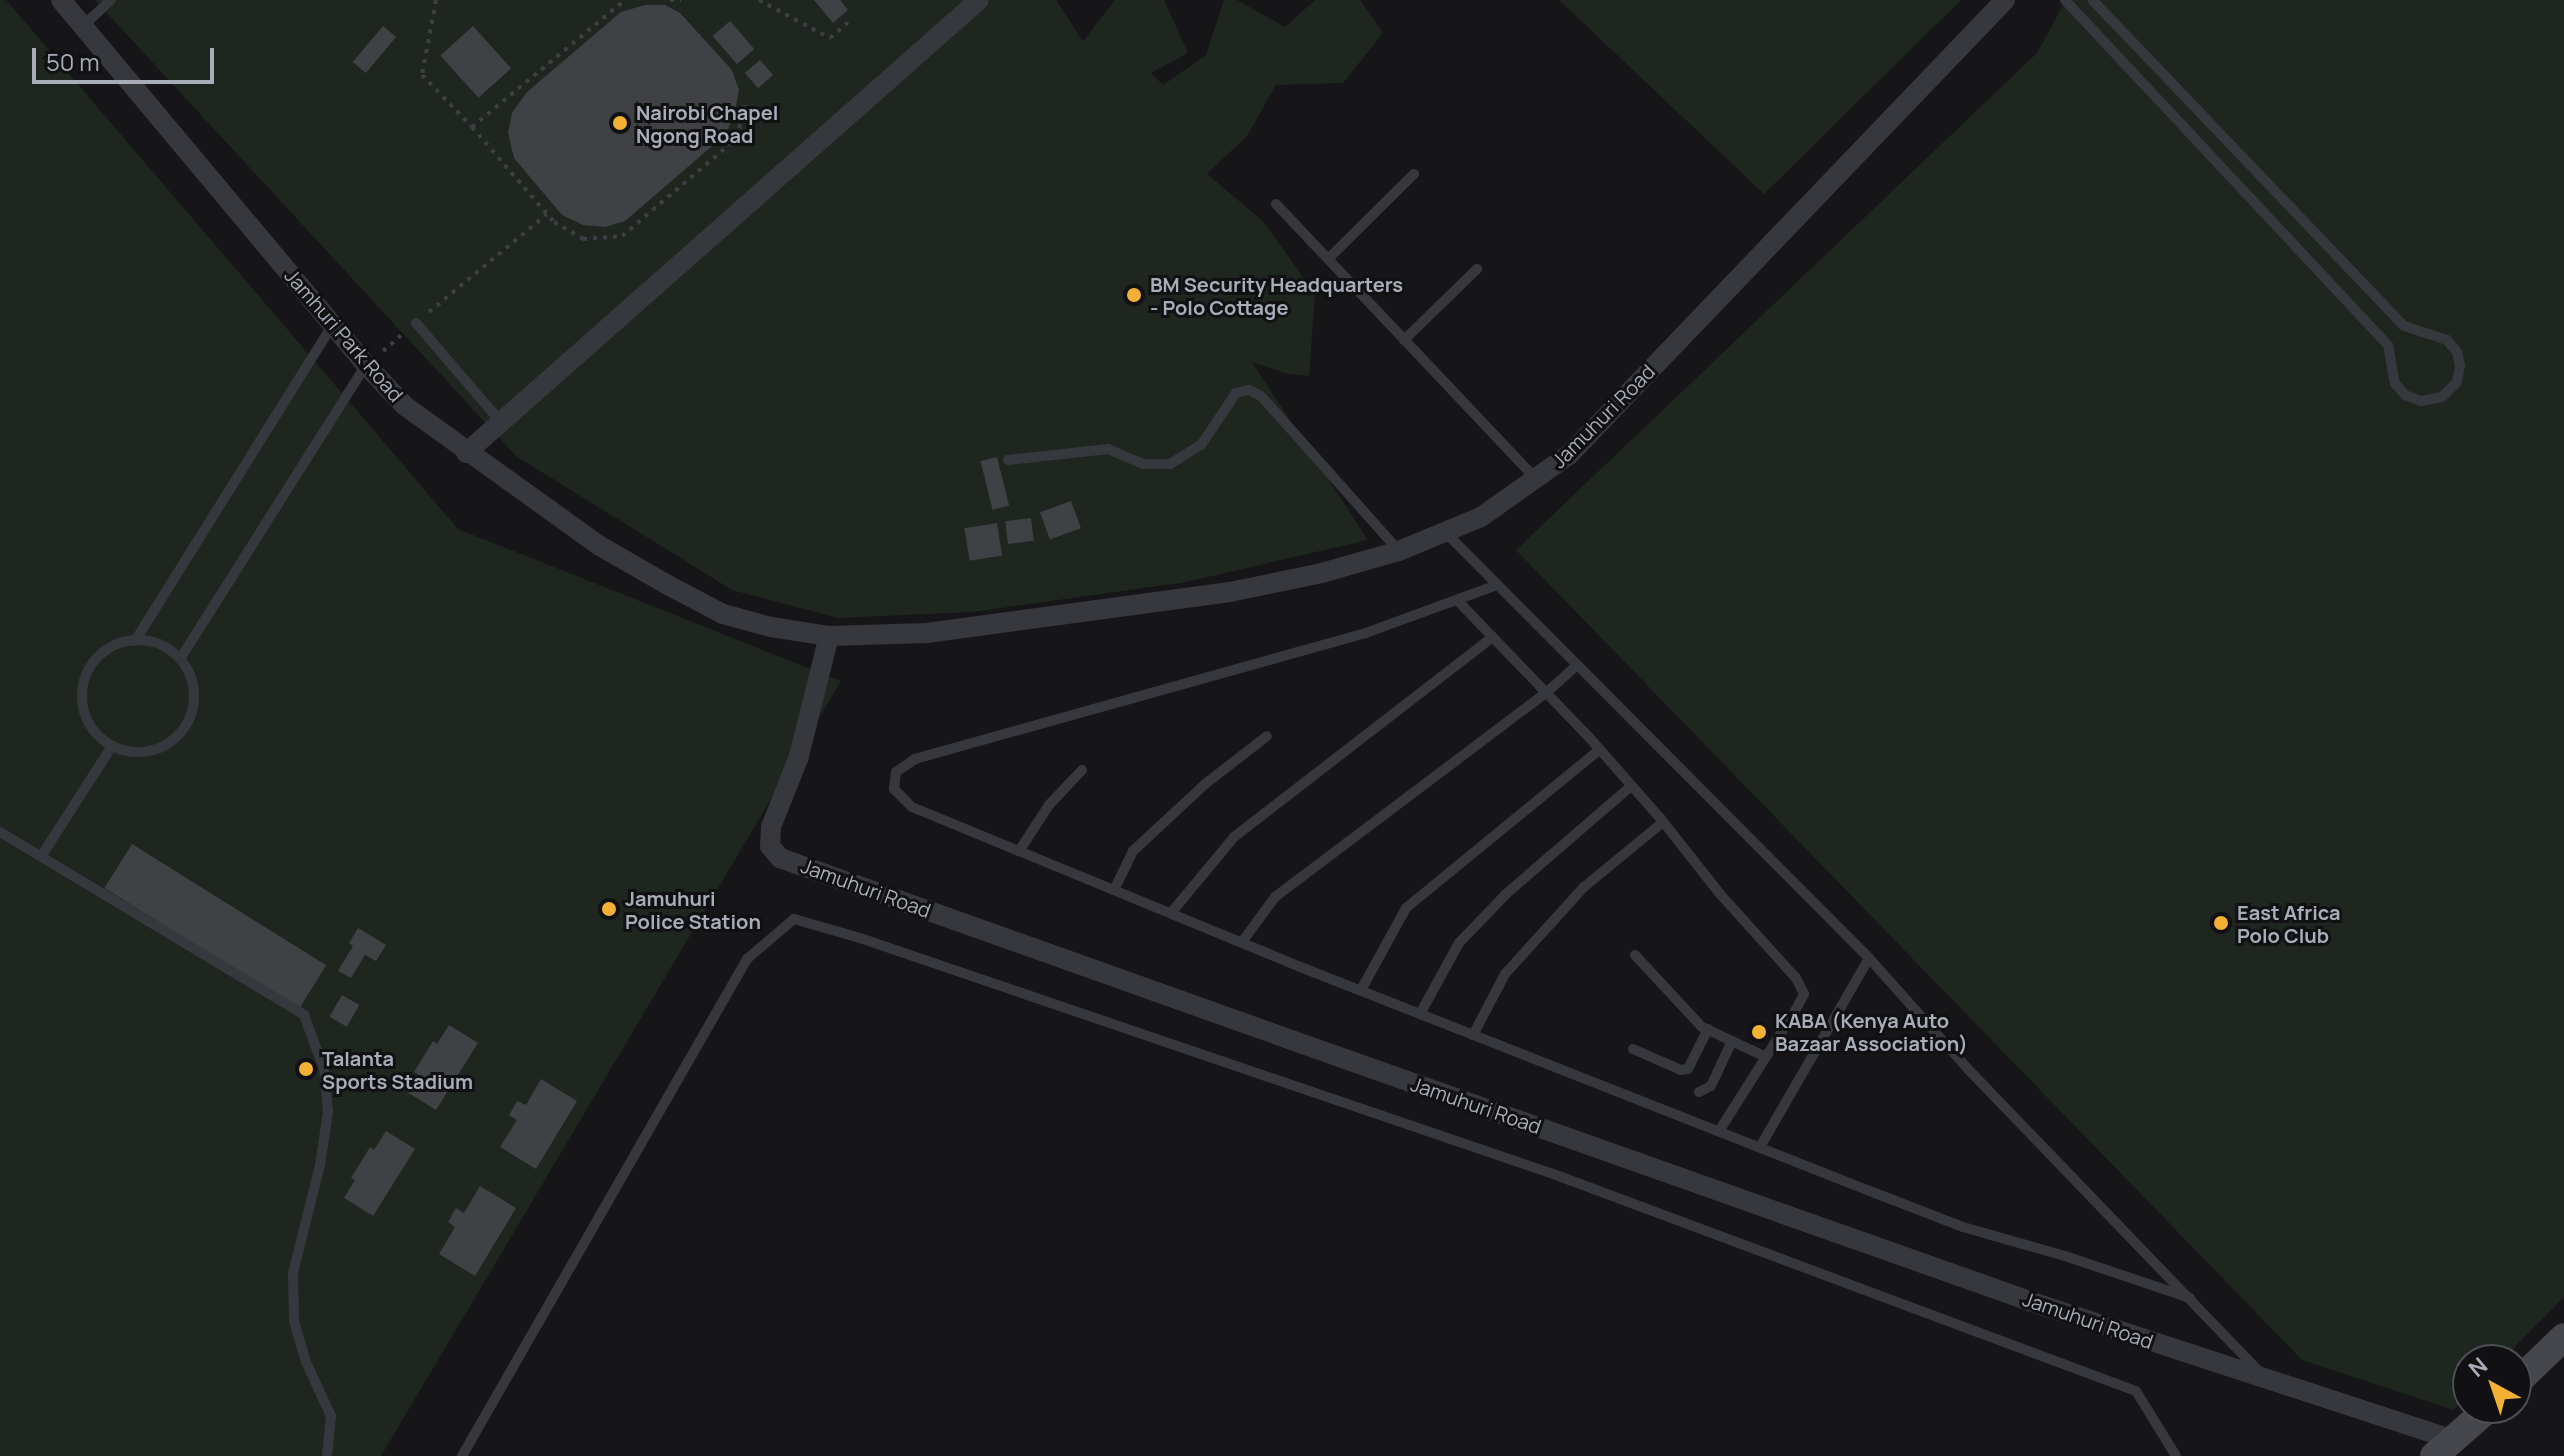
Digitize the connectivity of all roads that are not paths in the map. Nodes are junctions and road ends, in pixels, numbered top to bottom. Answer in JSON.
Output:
{"nodes":[{"id":1,"x":61,"y":0,"type":"edge"},
{"id":2,"x":111,"y":0,"type":"edge"},
{"id":3,"x":979,"y":0,"type":"edge"},
{"id":4,"x":2005,"y":0,"type":"edge"},
{"id":5,"x":2065,"y":0,"type":"edge"},
{"id":6,"x":2092,"y":0,"type":"edge"},
{"id":7,"x":83,"y":26,"type":"junction"},
{"id":8,"x":1414,"y":174,"type":"dead end"},
{"id":9,"x":1276,"y":204,"type":"dead end"},
{"id":10,"x":1328,"y":259,"type":"junction"},
{"id":11,"x":1477,"y":269,"type":"dead end"},
{"id":12,"x":416,"y":323,"type":"road end"},
{"id":13,"x":333,"y":324,"type":"junction"},
{"id":14,"x":1404,"y":340,"type":"junction"},
{"id":15,"x":366,"y":365,"type":"junction"},
{"id":16,"x":501,"y":422,"type":"junction"},
{"id":17,"x":466,"y":453,"type":"junction"},
{"id":18,"x":1008,"y":460,"type":"dead end"},
{"id":19,"x":1536,"y":479,"type":"junction"},
{"id":20,"x":1444,"y":531,"type":"junction"},
{"id":21,"x":1399,"y":551,"type":"junction"},
{"id":22,"x":1497,"y":585,"type":"junction"},
{"id":23,"x":1457,"y":600,"type":"junction"},
{"id":24,"x":829,"y":636,"type":"junction"},
{"id":25,"x":1493,"y":637,"type":"junction"},
{"id":26,"x":135,"y":641,"type":"junction"},
{"id":27,"x":180,"y":659,"type":"junction"},
{"id":28,"x":1577,"y":665,"type":"junction"},
{"id":29,"x":1546,"y":693,"type":"junction"},
{"id":30,"x":1267,"y":736,"type":"dead end"},
{"id":31,"x":112,"y":746,"type":"junction"},
{"id":32,"x":1599,"y":750,"type":"junction"},
{"id":33,"x":1082,"y":770,"type":"dead end"},
{"id":34,"x":1631,"y":786,"type":"junction"},
{"id":35,"x":1663,"y":822,"type":"junction"},
{"id":36,"x":0,"y":832,"type":"edge"},
{"id":37,"x":1019,"y":851,"type":"junction"},
{"id":38,"x":42,"y":855,"type":"junction"},
{"id":39,"x":1114,"y":890,"type":"junction"},
{"id":40,"x":1171,"y":913,"type":"junction"},
{"id":41,"x":1242,"y":942,"type":"junction"},
{"id":42,"x":1635,"y":955,"type":"dead end"},
{"id":43,"x":1869,"y":958,"type":"junction"},
{"id":44,"x":1361,"y":990,"type":"junction"},
{"id":45,"x":1420,"y":1014,"type":"junction"},
{"id":46,"x":1708,"y":1029,"type":"junction"},
{"id":47,"x":1473,"y":1035,"type":"junction"},
{"id":48,"x":1732,"y":1041,"type":"junction"},
{"id":49,"x":1633,"y":1049,"type":"dead end"},
{"id":50,"x":1766,"y":1057,"type":"junction"},
{"id":51,"x":1699,"y":1092,"type":"dead end"},
{"id":52,"x":1719,"y":1131,"type":"junction"},
{"id":53,"x":1760,"y":1147,"type":"junction"},
{"id":54,"x":2190,"y":1298,"type":"junction"},
{"id":55,"x":2564,"y":1337,"type":"edge"},
{"id":56,"x":2532,"y":1368,"type":"edge"},
{"id":57,"x":2267,"y":1379,"type":"junction"},
{"id":58,"x":2471,"y":1424,"type":"edge"},
{"id":59,"x":2445,"y":1448,"type":"edge"},
{"id":60,"x":327,"y":1456,"type":"edge"},
{"id":61,"x":462,"y":1456,"type":"edge"},
{"id":62,"x":2176,"y":1456,"type":"edge"}],
"edges":[{"from":1,"to":7,"type":"street","name":"Jamhuri Park Road"},
{"from":2,"to":7,"type":"lane"},
{"from":3,"to":16,"type":"street"},
{"from":4,"to":19,"type":"street","name":"Jamuhuri Road"},
{"from":5,"to":6,"type":"lane"},
{"from":7,"to":13,"type":"street","name":"Jamhuri Park Road"},
{"from":8,"to":10,"type":"lane"},
{"from":9,"to":10,"type":"lane"},
{"from":10,"to":14,"type":"lane"},
{"from":11,"to":14,"type":"lane"},
{"from":12,"to":16,"type":"lane"},
{"from":13,"to":15,"type":"street","name":"Jamhuri Park Road"},
{"from":13,"to":26,"type":"lane"},
{"from":14,"to":19,"type":"lane"},
{"from":15,"to":17,"type":"street","name":"Jamhuri Park Road"},
{"from":15,"to":27,"type":"lane"},
{"from":16,"to":17,"type":"street"},
{"from":17,"to":24,"type":"street","name":"Jamhuri Park Road"},
{"from":18,"to":21,"type":"lane"},
{"from":19,"to":20,"type":"street","name":"Jamuhuri Road"},
{"from":20,"to":21,"type":"street","name":"Jamuhuri Road"},
{"from":20,"to":22,"type":"lane"},
{"from":21,"to":24,"type":"street","name":"Jamuhuri Road"},
{"from":22,"to":23,"type":"lane"},
{"from":22,"to":28,"type":"lane"},
{"from":23,"to":25,"type":"lane"},
{"from":23,"to":37,"type":"lane"},
{"from":24,"to":57,"type":"street","name":"Jamuhuri Road"},
{"from":25,"to":29,"type":"lane"},
{"from":25,"to":40,"type":"lane"},
{"from":26,"to":27,"type":"lane"},
{"from":26,"to":31,"type":"lane"},
{"from":27,"to":31,"type":"lane"},
{"from":28,"to":29,"type":"lane"},
{"from":28,"to":43,"type":"lane"},
{"from":29,"to":32,"type":"lane"},
{"from":29,"to":41,"type":"lane"},
{"from":30,"to":39,"type":"lane"},
{"from":31,"to":38,"type":"lane"},
{"from":32,"to":34,"type":"lane"},
{"from":32,"to":44,"type":"lane"},
{"from":33,"to":37,"type":"lane"},
{"from":34,"to":35,"type":"lane"},
{"from":34,"to":45,"type":"lane"},
{"from":35,"to":47,"type":"lane"},
{"from":35,"to":50,"type":"lane"},
{"from":36,"to":38,"type":"lane"},
{"from":37,"to":39,"type":"lane"},
{"from":38,"to":60,"type":"lane"},
{"from":39,"to":40,"type":"lane"},
{"from":40,"to":41,"type":"lane"},
{"from":41,"to":44,"type":"lane"},
{"from":42,"to":46,"type":"lane"},
{"from":43,"to":53,"type":"lane"},
{"from":43,"to":54,"type":"lane"},
{"from":44,"to":45,"type":"lane"},
{"from":45,"to":47,"type":"lane"},
{"from":46,"to":48,"type":"lane"},
{"from":46,"to":49,"type":"lane"},
{"from":47,"to":52,"type":"lane"},
{"from":48,"to":50,"type":"lane"},
{"from":48,"to":51,"type":"lane"},
{"from":50,"to":52,"type":"lane"},
{"from":52,"to":53,"type":"lane"},
{"from":53,"to":54,"type":"lane"},
{"from":54,"to":57,"type":"lane"},
{"from":55,"to":56,"type":"street"},
{"from":57,"to":59,"type":"street","name":"Jamuhuri Road"},
{"from":58,"to":59,"type":"street"},
{"from":61,"to":62,"type":"lane"}]}
